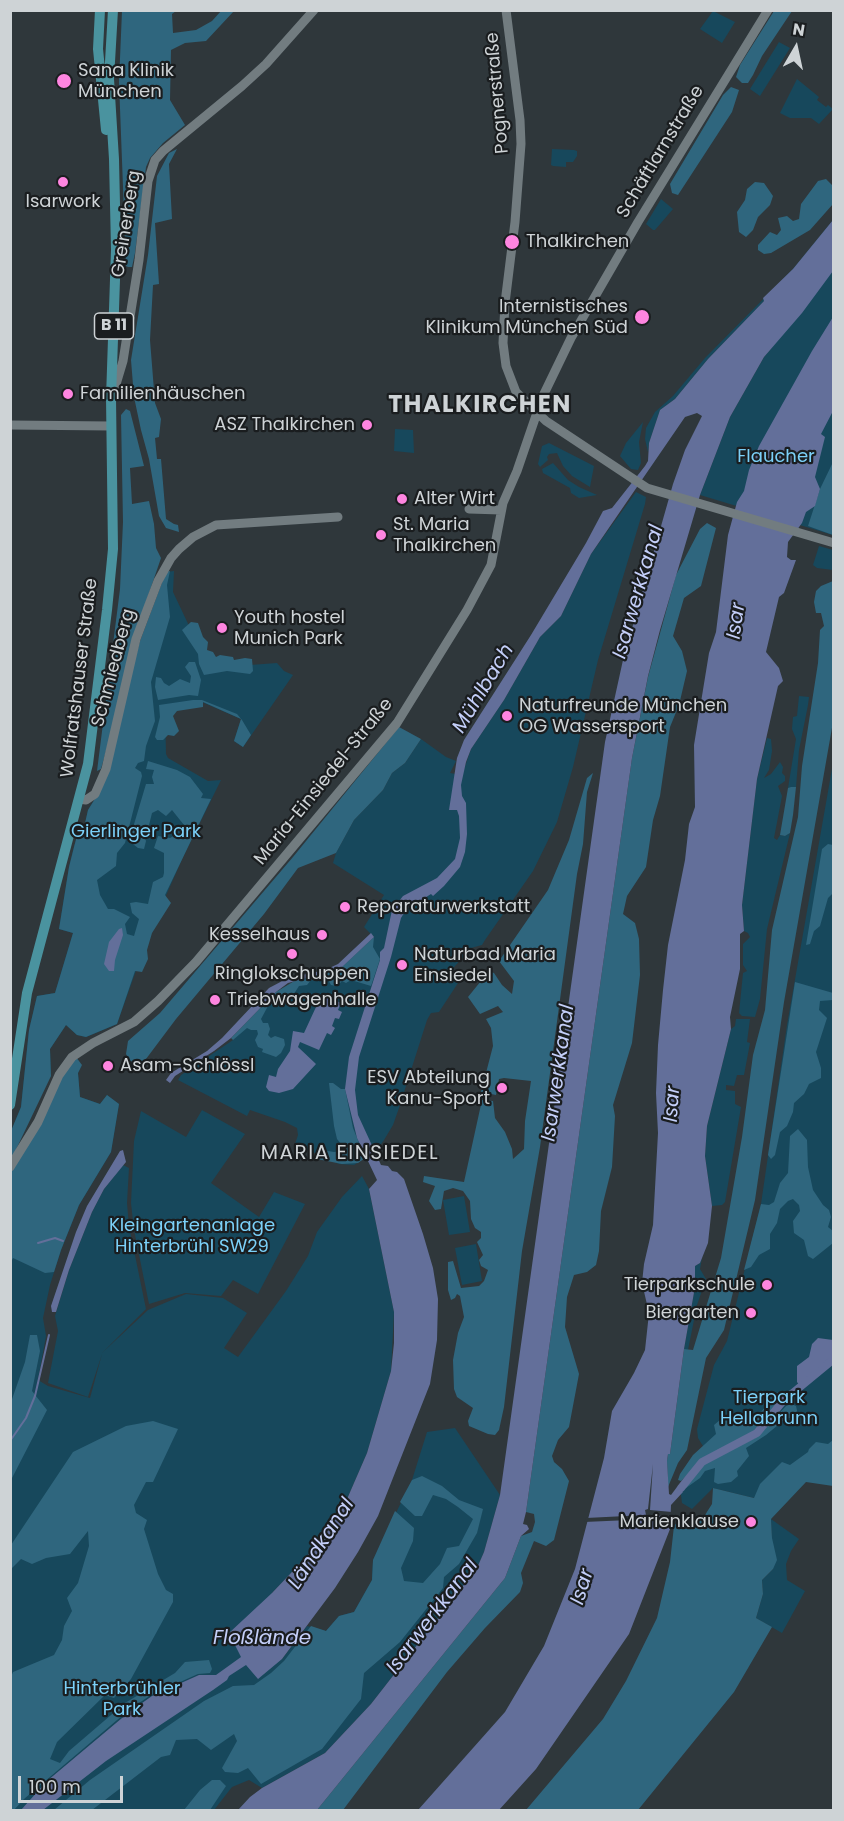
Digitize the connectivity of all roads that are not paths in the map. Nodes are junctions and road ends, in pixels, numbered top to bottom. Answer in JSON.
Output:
{"nodes":[{"id":1,"x":100,"y":10,"type":"edge"},
{"id":2,"x":113,"y":10,"type":"edge"},
{"id":3,"x":314,"y":10,"type":"edge"},
{"id":4,"x":506,"y":10,"type":"edge"},
{"id":5,"x":768,"y":10,"type":"edge"},
{"id":6,"x":114,"y":181,"type":"junction"},
{"id":7,"x":111,"y":401,"type":"junction"},
{"id":8,"x":537,"y":413,"type":"junction"},
{"id":9,"x":10,"y":425,"type":"edge"},
{"id":10,"x":111,"y":426,"type":"junction"},
{"id":11,"x":469,"y":508,"type":"dead end"},
{"id":12,"x":501,"y":510,"type":"junction"},
{"id":13,"x":338,"y":517,"type":"dead end"},
{"id":14,"x":834,"y":543,"type":"edge"},
{"id":15,"x":80,"y":799,"type":"junction"},
{"id":16,"x":10,"y":1105,"type":"edge"},
{"id":17,"x":10,"y":1167,"type":"edge"}],
"edges":[{"from":1,"to":6,"type":"main road","number":"B 11"},
{"from":2,"to":6,"type":"main road","number":"B 11"},
{"from":3,"to":7,"type":"street","name":"Greinerberg"},
{"from":4,"to":8,"type":"street","name":"Pognerstraße"},
{"from":5,"to":8,"type":"street","name":"Schäftlarnstraße"},
{"from":6,"to":7,"type":"main road","number":"B 11"},
{"from":7,"to":10,"type":"main road","number":"B 11"},
{"from":8,"to":12,"type":"street","name":"Schäftlarnstraße"},
{"from":8,"to":14,"type":"street","name":"Pognerstraße"},
{"from":9,"to":10,"type":"street"},
{"from":10,"to":15,"type":"main road","name":"Wolfratshauser Straße","number":"B 11"},
{"from":11,"to":12,"type":"street"},
{"from":12,"to":17,"type":"street","name":"Maria-Einsiedel-Straße"},
{"from":13,"to":15,"type":"street","name":"Schmiedberg"},
{"from":15,"to":16,"type":"main road","name":"Wolfratshauser Straße","number":"B 11"}]}
